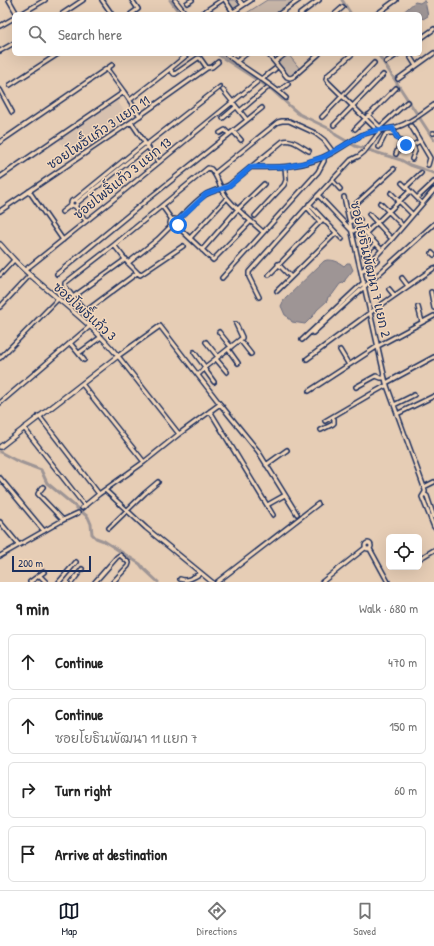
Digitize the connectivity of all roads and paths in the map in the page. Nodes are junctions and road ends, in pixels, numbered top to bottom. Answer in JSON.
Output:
{"nodes":[{"id":1,"x":8,"y":0,"type":"edge"},
{"id":2,"x":45,"y":0,"type":"edge"},
{"id":3,"x":83,"y":0,"type":"edge"},
{"id":4,"x":102,"y":0,"type":"edge"},
{"id":5,"x":132,"y":0,"type":"edge"},
{"id":6,"x":175,"y":0,"type":"edge"},
{"id":7,"x":192,"y":0,"type":"edge"},
{"id":8,"x":223,"y":0,"type":"edge"},
{"id":9,"x":239,"y":0,"type":"edge"},
{"id":10,"x":250,"y":0,"type":"edge"},
{"id":11,"x":299,"y":0,"type":"edge"},
{"id":12,"x":319,"y":0,"type":"edge"},
{"id":13,"x":396,"y":0,"type":"edge"},
{"id":14,"x":187,"y":3,"type":"dead end"},
{"id":15,"x":242,"y":5,"type":"junction"},
{"id":16,"x":343,"y":7,"type":"dead end"},
{"id":17,"x":138,"y":9,"type":"junction"},
{"id":18,"x":17,"y":12,"type":"edge"},
{"id":19,"x":24,"y":12,"type":"edge"},
{"id":20,"x":65,"y":12,"type":"edge"},
{"id":21,"x":110,"y":12,"type":"edge"},
{"id":22,"x":134,"y":12,"type":"edge"},
{"id":23,"x":140,"y":12,"type":"edge"},
{"id":24,"x":184,"y":12,"type":"edge"},
{"id":25,"x":204,"y":12,"type":"edge"},
{"id":26,"x":230,"y":12,"type":"edge"},
{"id":27,"x":232,"y":12,"type":"edge"},
{"id":28,"x":282,"y":12,"type":"edge"},
{"id":29,"x":303,"y":12,"type":"edge"},
{"id":30,"x":337,"y":12,"type":"edge"},
{"id":31,"x":379,"y":12,"type":"edge"},
{"id":32,"x":12,"y":19,"type":"edge"},
{"id":33,"x":0,"y":26,"type":"edge"},
{"id":34,"x":434,"y":29,"type":"edge"},
{"id":35,"x":422,"y":38,"type":"edge"},
{"id":36,"x":12,"y":44,"type":"edge"},
{"id":37,"x":0,"y":51,"type":"edge"},
{"id":38,"x":434,"y":53,"type":"edge"},
{"id":39,"x":55,"y":56,"type":"edge"},
{"id":40,"x":186,"y":56,"type":"edge"},
{"id":41,"x":228,"y":56,"type":"edge"},
{"id":42,"x":244,"y":56,"type":"edge"},
{"id":43,"x":270,"y":56,"type":"edge"},
{"id":44,"x":282,"y":56,"type":"edge"},
{"id":45,"x":314,"y":56,"type":"edge"},
{"id":46,"x":350,"y":56,"type":"edge"},
{"id":47,"x":395,"y":56,"type":"edge"},
{"id":48,"x":411,"y":58,"type":"dead end"},
{"id":49,"x":218,"y":62,"type":"dead end"},
{"id":50,"x":236,"y":62,"type":"junction"},
{"id":51,"x":275,"y":62,"type":"junction"},
{"id":52,"x":386,"y":62,"type":"dead end"},
{"id":53,"x":374,"y":63,"type":"dead end"},
{"id":54,"x":112,"y":65,"type":"dead end"},
{"id":55,"x":416,"y":66,"type":"junction"},
{"id":56,"x":208,"y":68,"type":"junction"},
{"id":57,"x":107,"y":69,"type":"junction"},
{"id":58,"x":170,"y":69,"type":"junction"},
{"id":59,"x":275,"y":69,"type":"dead end"},
{"id":60,"x":383,"y":75,"type":"dead end"},
{"id":61,"x":262,"y":79,"type":"junction"},
{"id":62,"x":398,"y":79,"type":"dead end"},
{"id":63,"x":257,"y":82,"type":"dead end"},
{"id":64,"x":288,"y":84,"type":"dead end"},
{"id":65,"x":10,"y":85,"type":"dead end"},
{"id":66,"x":220,"y":86,"type":"dead end"},
{"id":67,"x":266,"y":88,"type":"dead end"},
{"id":68,"x":396,"y":88,"type":"dead end"},
{"id":69,"x":0,"y":90,"type":"edge"},
{"id":70,"x":223,"y":90,"type":"dead end"},
{"id":71,"x":279,"y":91,"type":"junction"},
{"id":72,"x":124,"y":92,"type":"junction"},
{"id":73,"x":342,"y":96,"type":"junction"},
{"id":74,"x":286,"y":98,"type":"dead end"},
{"id":75,"x":130,"y":100,"type":"junction"},
{"id":76,"x":232,"y":102,"type":"junction"},
{"id":77,"x":407,"y":102,"type":"dead end"},
{"id":78,"x":434,"y":105,"type":"edge"},
{"id":79,"x":352,"y":106,"type":"junction"},
{"id":80,"x":236,"y":107,"type":"junction"},
{"id":81,"x":262,"y":108,"type":"dead end"},
{"id":82,"x":240,"y":111,"type":"junction"},
{"id":83,"x":12,"y":112,"type":"dead end"},
{"id":84,"x":368,"y":115,"type":"junction"},
{"id":85,"x":140,"y":116,"type":"junction"},
{"id":86,"x":223,"y":118,"type":"dead end"},
{"id":87,"x":322,"y":118,"type":"dead end"},
{"id":88,"x":365,"y":118,"type":"junction"},
{"id":89,"x":247,"y":120,"type":"junction"},
{"id":90,"x":131,"y":122,"type":"junction"},
{"id":91,"x":334,"y":125,"type":"dead end"},
{"id":92,"x":411,"y":126,"type":"dead end"},
{"id":93,"x":381,"y":128,"type":"junction"},
{"id":94,"x":393,"y":128,"type":"junction"},
{"id":95,"x":355,"y":129,"type":"dead end"},
{"id":96,"x":377,"y":130,"type":"junction"},
{"id":97,"x":233,"y":131,"type":"junction"},
{"id":98,"x":394,"y":132,"type":"junction"},
{"id":99,"x":220,"y":133,"type":"dead end"},
{"id":100,"x":229,"y":134,"type":"junction"},
{"id":101,"x":241,"y":140,"type":"dead end"},
{"id":102,"x":420,"y":141,"type":"junction"},
{"id":103,"x":0,"y":142,"type":"edge"},
{"id":104,"x":401,"y":142,"type":"junction"},
{"id":105,"x":413,"y":145,"type":"junction"},
{"id":106,"x":145,"y":146,"type":"junction"},
{"id":107,"x":379,"y":147,"type":"dead end"},
{"id":108,"x":309,"y":151,"type":"dead end"},
{"id":109,"x":333,"y":152,"type":"junction"},
{"id":110,"x":396,"y":154,"type":"dead end"},
{"id":111,"x":324,"y":157,"type":"junction"},
{"id":112,"x":430,"y":158,"type":"junction"},
{"id":113,"x":412,"y":159,"type":"dead end"},
{"id":114,"x":434,"y":160,"type":"edge"},
{"id":115,"x":158,"y":162,"type":"junction"},
{"id":116,"x":428,"y":165,"type":"dead end"},
{"id":117,"x":251,"y":167,"type":"junction"},
{"id":118,"x":285,"y":167,"type":"junction"},
{"id":119,"x":394,"y":169,"type":"dead end"},
{"id":120,"x":215,"y":173,"type":"junction"},
{"id":121,"x":421,"y":173,"type":"dead end"},
{"id":122,"x":0,"y":177,"type":"edge"},
{"id":123,"x":332,"y":180,"type":"junction"},
{"id":124,"x":402,"y":182,"type":"dead end"},
{"id":125,"x":434,"y":182,"type":"edge"},
{"id":126,"x":264,"y":184,"type":"dead end"},
{"id":127,"x":406,"y":187,"type":"junction"},
{"id":128,"x":222,"y":189,"type":"junction"},
{"id":129,"x":340,"y":189,"type":"dead end"},
{"id":130,"x":434,"y":190,"type":"edge"},
{"id":131,"x":29,"y":191,"type":"junction"},
{"id":132,"x":410,"y":191,"type":"junction"},
{"id":133,"x":391,"y":193,"type":"dead end"},
{"id":134,"x":318,"y":195,"type":"junction"},
{"id":135,"x":344,"y":197,"type":"dead end"},
{"id":136,"x":227,"y":198,"type":"junction"},
{"id":137,"x":417,"y":198,"type":"junction"},
{"id":138,"x":399,"y":201,"type":"junction"},
{"id":139,"x":421,"y":202,"type":"dead end"},
{"id":140,"x":75,"y":203,"type":"junction"},
{"id":141,"x":380,"y":203,"type":"dead end"},
{"id":142,"x":162,"y":206,"type":"junction"},
{"id":143,"x":308,"y":206,"type":"junction"},
{"id":144,"x":238,"y":209,"type":"junction"},
{"id":145,"x":0,"y":211,"type":"edge"},
{"id":146,"x":348,"y":211,"type":"junction"},
{"id":147,"x":389,"y":211,"type":"junction"},
{"id":148,"x":62,"y":212,"type":"dead end"},
{"id":149,"x":411,"y":213,"type":"dead end"},
{"id":150,"x":369,"y":214,"type":"dead end"},
{"id":151,"x":255,"y":216,"type":"dead end"},
{"id":152,"x":86,"y":220,"type":"junction"},
{"id":153,"x":172,"y":220,"type":"junction"},
{"id":154,"x":321,"y":220,"type":"junction"},
{"id":155,"x":360,"y":220,"type":"dead end"},
{"id":156,"x":177,"y":221,"type":"junction"},
{"id":157,"x":251,"y":221,"type":"junction"},
{"id":158,"x":350,"y":222,"type":"junction"},
{"id":159,"x":377,"y":223,"type":"junction"},
{"id":160,"x":401,"y":224,"type":"dead end"},
{"id":161,"x":434,"y":224,"type":"edge"},
{"id":162,"x":171,"y":226,"type":"junction"},
{"id":163,"x":177,"y":226,"type":"junction"},
{"id":164,"x":352,"y":231,"type":"junction"},
{"id":165,"x":263,"y":232,"type":"junction"},
{"id":166,"x":336,"y":232,"type":"junction"},
{"id":167,"x":366,"y":233,"type":"junction"},
{"id":168,"x":390,"y":237,"type":"dead end"},
{"id":169,"x":190,"y":238,"type":"junction"},
{"id":170,"x":342,"y":239,"type":"dead end"},
{"id":171,"x":63,"y":240,"type":"junction"},
{"id":172,"x":0,"y":244,"type":"edge"},
{"id":173,"x":375,"y":244,"type":"junction"},
{"id":174,"x":114,"y":245,"type":"junction"},
{"id":175,"x":183,"y":246,"type":"dead end"},
{"id":176,"x":380,"y":248,"type":"dead end"},
{"id":177,"x":202,"y":250,"type":"junction"},
{"id":178,"x":364,"y":255,"type":"dead end"},
{"id":179,"x":126,"y":259,"type":"junction"},
{"id":180,"x":14,"y":260,"type":"junction"},
{"id":181,"x":377,"y":260,"type":"dead end"},
{"id":182,"x":128,"y":263,"type":"junction"},
{"id":183,"x":278,"y":264,"type":"junction"},
{"id":184,"x":434,"y":268,"type":"edge"},
{"id":185,"x":25,"y":270,"type":"junction"},
{"id":186,"x":362,"y":271,"type":"junction"},
{"id":187,"x":137,"y":273,"type":"junction"},
{"id":188,"x":0,"y":274,"type":"edge"},
{"id":189,"x":58,"y":274,"type":"dead end"},
{"id":190,"x":30,"y":275,"type":"junction"},
{"id":191,"x":269,"y":275,"type":"dead end"},
{"id":192,"x":291,"y":277,"type":"junction"},
{"id":193,"x":222,"y":278,"type":"dead end"},
{"id":194,"x":402,"y":278,"type":"dead end"},
{"id":195,"x":364,"y":284,"type":"junction"},
{"id":196,"x":408,"y":286,"type":"junction"},
{"id":197,"x":389,"y":288,"type":"dead end"},
{"id":198,"x":277,"y":291,"type":"dead end"},
{"id":199,"x":431,"y":292,"type":"dead end"},
{"id":200,"x":394,"y":295,"type":"junction"},
{"id":201,"x":74,"y":297,"type":"junction"},
{"id":202,"x":259,"y":297,"type":"dead end"},
{"id":203,"x":58,"y":299,"type":"junction"},
{"id":204,"x":418,"y":306,"type":"dead end"},
{"id":205,"x":0,"y":307,"type":"edge"},
{"id":206,"x":434,"y":308,"type":"edge"},
{"id":207,"x":371,"y":312,"type":"junction"},
{"id":208,"x":434,"y":316,"type":"edge"},
{"id":209,"x":422,"y":322,"type":"junction"},
{"id":210,"x":236,"y":324,"type":"dead end"},
{"id":211,"x":89,"y":327,"type":"junction"},
{"id":212,"x":219,"y":332,"type":"dead end"},
{"id":213,"x":313,"y":333,"type":"dead end"},
{"id":214,"x":101,"y":336,"type":"junction"},
{"id":215,"x":240,"y":340,"type":"junction"},
{"id":216,"x":302,"y":340,"type":"dead end"},
{"id":217,"x":206,"y":342,"type":"dead end"},
{"id":218,"x":70,"y":343,"type":"junction"},
{"id":219,"x":378,"y":346,"type":"junction"},
{"id":220,"x":230,"y":348,"type":"junction"},
{"id":221,"x":340,"y":350,"type":"dead end"},
{"id":222,"x":194,"y":352,"type":"dead end"},
{"id":223,"x":79,"y":354,"type":"junction"},
{"id":224,"x":251,"y":354,"type":"dead end"},
{"id":225,"x":118,"y":356,"type":"junction"},
{"id":226,"x":434,"y":357,"type":"edge"},
{"id":227,"x":0,"y":358,"type":"edge"},
{"id":228,"x":217,"y":358,"type":"junction"},
{"id":229,"x":307,"y":359,"type":"dead end"},
{"id":230,"x":84,"y":360,"type":"dead end"},
{"id":231,"x":238,"y":363,"type":"dead end"},
{"id":232,"x":349,"y":365,"type":"junction"},
{"id":233,"x":204,"y":368,"type":"junction"},
{"id":234,"x":227,"y":372,"type":"dead end"},
{"id":235,"x":197,"y":373,"type":"junction"},
{"id":236,"x":385,"y":378,"type":"junction"},
{"id":237,"x":214,"y":382,"type":"dead end"},
{"id":238,"x":82,"y":384,"type":"junction"},
{"id":239,"x":387,"y":384,"type":"junction"},
{"id":240,"x":356,"y":386,"type":"dead end"},
{"id":241,"x":309,"y":391,"type":"dead end"},
{"id":242,"x":414,"y":395,"type":"dead end"},
{"id":243,"x":434,"y":396,"type":"edge"},
{"id":244,"x":0,"y":403,"type":"edge"},
{"id":245,"x":220,"y":404,"type":"junction"},
{"id":246,"x":394,"y":405,"type":"junction"},
{"id":247,"x":210,"y":411,"type":"junction"},
{"id":248,"x":398,"y":414,"type":"junction"},
{"id":249,"x":39,"y":416,"type":"junction"},
{"id":250,"x":334,"y":419,"type":"dead end"},
{"id":251,"x":325,"y":421,"type":"dead end"},
{"id":252,"x":24,"y":428,"type":"junction"},
{"id":253,"x":321,"y":430,"type":"dead end"},
{"id":254,"x":179,"y":434,"type":"junction"},
{"id":255,"x":0,"y":447,"type":"edge"},
{"id":256,"x":287,"y":450,"type":"dead end"},
{"id":257,"x":144,"y":462,"type":"junction"},
{"id":258,"x":266,"y":465,"type":"junction"},
{"id":259,"x":0,"y":478,"type":"edge"},
{"id":260,"x":158,"y":482,"type":"dead end"},
{"id":261,"x":434,"y":482,"type":"edge"},
{"id":262,"x":44,"y":486,"type":"dead end"},
{"id":263,"x":424,"y":487,"type":"junction"},
{"id":264,"x":105,"y":490,"type":"junction"},
{"id":265,"x":99,"y":494,"type":"junction"},
{"id":266,"x":424,"y":494,"type":"junction"},
{"id":267,"x":285,"y":495,"type":"junction"},
{"id":268,"x":270,"y":504,"type":"dead end"},
{"id":269,"x":318,"y":504,"type":"dead end"},
{"id":270,"x":126,"y":511,"type":"junction"},
{"id":271,"x":78,"y":513,"type":"dead end"},
{"id":272,"x":296,"y":514,"type":"dead end"},
{"id":273,"x":273,"y":515,"type":"dead end"},
{"id":274,"x":434,"y":517,"type":"edge"},
{"id":275,"x":63,"y":520,"type":"junction"},
{"id":276,"x":0,"y":522,"type":"edge"},
{"id":277,"x":434,"y":527,"type":"edge"},
{"id":278,"x":109,"y":528,"type":"dead end"},
{"id":279,"x":44,"y":531,"type":"junction"},
{"id":280,"x":19,"y":545,"type":"junction"},
{"id":281,"x":434,"y":550,"type":"edge"},
{"id":282,"x":0,"y":556,"type":"edge"},
{"id":283,"x":422,"y":557,"type":"edge"},
{"id":284,"x":76,"y":562,"type":"dead end"},
{"id":285,"x":82,"y":569,"type":"dead end"},
{"id":286,"x":44,"y":572,"type":"dead end"},
{"id":287,"x":201,"y":573,"type":"junction"},
{"id":288,"x":39,"y":575,"type":"junction"},
{"id":289,"x":328,"y":577,"type":"junction"},
{"id":290,"x":180,"y":579,"type":"dead end"},
{"id":291,"x":30,"y":582,"type":"edge"},
{"id":292,"x":46,"y":582,"type":"edge"},
{"id":293,"x":59,"y":582,"type":"edge"},
{"id":294,"x":72,"y":582,"type":"edge"},
{"id":295,"x":93,"y":582,"type":"edge"},
{"id":296,"x":112,"y":582,"type":"edge"},
{"id":297,"x":212,"y":582,"type":"edge"},
{"id":298,"x":217,"y":582,"type":"edge"},
{"id":299,"x":322,"y":582,"type":"edge"},
{"id":300,"x":332,"y":582,"type":"edge"},
{"id":301,"x":388,"y":582,"type":"edge"}],
"edges":[{"from":1,"to":18,"type":"street"},
{"from":2,"to":19,"type":"street"},
{"from":3,"to":20,"type":"street"},
{"from":4,"to":21,"type":"street"},
{"from":5,"to":17,"type":"street"},
{"from":6,"to":24,"type":"street"},
{"from":7,"to":14,"type":"street"},
{"from":8,"to":25,"type":"street"},
{"from":8,"to":26,"type":"street"},
{"from":9,"to":15,"type":"street"},
{"from":10,"to":15,"type":"street"},
{"from":11,"to":28,"type":"street"},
{"from":12,"to":29,"type":"street"},
{"from":13,"to":31,"type":"street"},
{"from":15,"to":27,"type":"street"},
{"from":16,"to":30,"type":"street"},
{"from":17,"to":22,"type":"street"},
{"from":17,"to":23,"type":"street"},
{"from":32,"to":33,"type":"street"},
{"from":34,"to":35,"type":"street"},
{"from":36,"to":37,"type":"street"},
{"from":38,"to":55,"type":"street"},
{"from":39,"to":65,"type":"street"},
{"from":40,"to":58,"type":"street"},
{"from":41,"to":50,"type":"street"},
{"from":42,"to":50,"type":"street"},
{"from":43,"to":51,"type":"street"},
{"from":44,"to":51,"type":"street"},
{"from":45,"to":51,"type":"street"},
{"from":46,"to":73,"type":"street"},
{"from":47,"to":52,"type":"street"},
{"from":48,"to":55,"type":"street"},
{"from":49,"to":56,"type":"street","name":"ซอยโพธิ์แก้ว 3 แยก 11"},
{"from":50,"to":61,"type":"street"},
{"from":53,"to":73,"type":"street"},
{"from":54,"to":57,"type":"street"},
{"from":55,"to":62,"type":"street"},
{"from":56,"to":58,"type":"street"},
{"from":56,"to":85,"type":"street","name":"ซอยโพธิ์แก้ว 3 แยก 11"},
{"from":57,"to":72,"type":"street"},
{"from":57,"to":103,"type":"street"},
{"from":58,"to":75,"type":"street"},
{"from":59,"to":61,"type":"street"},
{"from":60,"to":79,"type":"street"},
{"from":61,"to":71,"type":"street"},
{"from":63,"to":76,"type":"street","name":"ซอยโพธิ์แก้ว 3 แยก 13"},
{"from":64,"to":71,"type":"street"},
{"from":66,"to":106,"type":"street"},
{"from":67,"to":82,"type":"street"},
{"from":68,"to":84,"type":"street"},
{"from":69,"to":83,"type":"street"},
{"from":70,"to":76,"type":"street"},
{"from":71,"to":74,"type":"street"},
{"from":72,"to":75,"type":"street"},
{"from":72,"to":122,"type":"street"},
{"from":73,"to":79,"type":"street"},
{"from":73,"to":87,"type":"street"},
{"from":75,"to":85,"type":"street"},
{"from":76,"to":80,"type":"street"},
{"from":76,"to":115,"type":"street","name":"ซอยโพธิ์แก้ว 3 แยก 13"},
{"from":77,"to":93,"type":"street"},
{"from":78,"to":94,"type":"street"},
{"from":79,"to":88,"type":"street"},
{"from":79,"to":91,"type":"street"},
{"from":80,"to":82,"type":"street"},
{"from":80,"to":86,"type":"street"},
{"from":81,"to":89,"type":"street"},
{"from":82,"to":89,"type":"street"},
{"from":84,"to":88,"type":"street"},
{"from":84,"to":93,"type":"street"},
{"from":85,"to":90,"type":"street","name":"ซอยโพธิ์แก้ว 3 แยก 11"},
{"from":88,"to":95,"type":"street"},
{"from":88,"to":96,"type":"street"},
{"from":89,"to":97,"type":"street"},
{"from":90,"to":106,"type":"street"},
{"from":90,"to":131,"type":"street","name":"ซอยโพธิ์แก้ว 3 แยก 11"},
{"from":92,"to":102,"type":"street"},
{"from":93,"to":94,"type":"street"},
{"from":93,"to":96,"type":"street"},
{"from":93,"to":123,"type":"street"},
{"from":94,"to":98,"type":"street"},
{"from":96,"to":109,"type":"street"},
{"from":97,"to":100,"type":"street"},
{"from":97,"to":101,"type":"street"},
{"from":98,"to":104,"type":"street"},
{"from":98,"to":107,"type":"street"},
{"from":99,"to":100,"type":"street"},
{"from":100,"to":189,"type":"street"},
{"from":102,"to":105,"type":"street"},
{"from":102,"to":112,"type":"street"},
{"from":104,"to":105,"type":"street"},
{"from":104,"to":110,"type":"street"},
{"from":105,"to":113,"type":"street"},
{"from":106,"to":115,"type":"street"},
{"from":106,"to":140,"type":"street"},
{"from":108,"to":117,"type":"street"},
{"from":109,"to":111,"type":"street"},
{"from":109,"to":120,"type":"street"},
{"from":111,"to":118,"type":"street"},
{"from":111,"to":165,"type":"street"},
{"from":112,"to":114,"type":"street"},
{"from":112,"to":116,"type":"street"},
{"from":115,"to":152,"type":"street","name":"ซอยโพธิ์แก้ว 3 แยก 13"},
{"from":117,"to":118,"type":"street"},
{"from":117,"to":128,"type":"street"},
{"from":118,"to":151,"type":"street"},
{"from":119,"to":146,"type":"street"},
{"from":120,"to":128,"type":"street"},
{"from":120,"to":142,"type":"street"},
{"from":121,"to":127,"type":"street"},
{"from":123,"to":129,"type":"street"},
{"from":123,"to":134,"type":"street"},
{"from":124,"to":127,"type":"street"},
{"from":125,"to":137,"type":"street"},
{"from":126,"to":144,"type":"street"},
{"from":127,"to":132,"type":"street"},
{"from":128,"to":136,"type":"street"},
{"from":128,"to":156,"type":"street"},
{"from":130,"to":186,"type":"street"},
{"from":131,"to":145,"type":"street","name":"ซอยโพธิ์แก้ว 3 แยก 11"},
{"from":131,"to":171,"type":"street"},
{"from":132,"to":137,"type":"street"},
{"from":132,"to":138,"type":"street"},
{"from":133,"to":138,"type":"street"},
{"from":134,"to":143,"type":"street"},
{"from":134,"to":164,"type":"street"},
{"from":135,"to":146,"type":"street","name":"ซอยโยธินพัฒนา 7 แยก 2"},
{"from":136,"to":144,"type":"street"},
{"from":136,"to":169,"type":"street"},
{"from":137,"to":139,"type":"street"},
{"from":138,"to":147,"type":"street"},
{"from":138,"to":149,"type":"street"},
{"from":140,"to":148,"type":"street"},
{"from":140,"to":152,"type":"street"},
{"from":141,"to":147,"type":"street"},
{"from":142,"to":153,"type":"street"},
{"from":142,"to":174,"type":"street"},
{"from":143,"to":154,"type":"street"},
{"from":143,"to":202,"type":"street"},
{"from":144,"to":157,"type":"street"},
{"from":144,"to":177,"type":"street"},
{"from":146,"to":158,"type":"street","name":"ซอยโยธินพัฒนา 7 แยก 2"},
{"from":147,"to":159,"type":"street"},
{"from":147,"to":160,"type":"street"},
{"from":150,"to":159,"type":"street"},
{"from":152,"to":171,"type":"street","name":"ซอยโพธิ์แก้ว 3 แยก 13"},
{"from":153,"to":156,"type":"street"},
{"from":153,"to":162,"type":"street"},
{"from":154,"to":166,"type":"street"},
{"from":154,"to":183,"type":"street"},
{"from":155,"to":158,"type":"street"},
{"from":156,"to":163,"type":"street"},
{"from":157,"to":165,"type":"street"},
{"from":157,"to":177,"type":"street"},
{"from":158,"to":164,"type":"street","name":"ซอยโยธินพัฒนา 7 แยก 2"},
{"from":159,"to":167,"type":"street"},
{"from":159,"to":168,"type":"street"},
{"from":161,"to":195,"type":"street"},
{"from":162,"to":163,"type":"street"},
{"from":162,"to":182,"type":"street"},
{"from":163,"to":169,"type":"street"},
{"from":164,"to":167,"type":"street"},
{"from":164,"to":186,"type":"street","name":"ซอยโยธินพัฒนา 7 แยก 2"},
{"from":165,"to":193,"type":"street"},
{"from":166,"to":170,"type":"street"},
{"from":166,"to":192,"type":"street"},
{"from":167,"to":173,"type":"street"},
{"from":169,"to":177,"type":"street"},
{"from":171,"to":185,"type":"street","name":"ซอยโพธิ์แก้ว 3 แยก 13"},
{"from":172,"to":180,"type":"street","name":"ซอยโพธิ์แก้ว 3"},
{"from":173,"to":176,"type":"street"},
{"from":173,"to":178,"type":"street"},
{"from":174,"to":179,"type":"street"},
{"from":174,"to":201,"type":"street"},
{"from":175,"to":187,"type":"street"},
{"from":179,"to":182,"type":"street"},
{"from":179,"to":201,"type":"street"},
{"from":180,"to":185,"type":"street","name":"ซอยโพธิ์แก้ว 3"},
{"from":180,"to":188,"type":"street"},
{"from":181,"to":186,"type":"street"},
{"from":182,"to":187,"type":"street"},
{"from":183,"to":191,"type":"street"},
{"from":183,"to":192,"type":"street"},
{"from":184,"to":196,"type":"street"},
{"from":185,"to":190,"type":"street","name":"ซอยโพธิ์แก้ว 3"},
{"from":186,"to":195,"type":"street","name":"ซอยโยธินพัฒนา 7 แยก 2"},
{"from":187,"to":201,"type":"street"},
{"from":190,"to":203,"type":"street","name":"ซอยโพธิ์แก้ว 3"},
{"from":190,"to":205,"type":"street"},
{"from":192,"to":198,"type":"street"},
{"from":194,"to":196,"type":"street"},
{"from":195,"to":207,"type":"street","name":"ซอยโยธินพัฒนา 7 แยก 2"},
{"from":195,"to":213,"type":"street"},
{"from":195,"to":216,"type":"street"},
{"from":196,"to":200,"type":"street"},
{"from":197,"to":200,"type":"street"},
{"from":199,"to":206,"type":"street"},
{"from":200,"to":207,"type":"street"},
{"from":203,"to":211,"type":"street","name":"ซอยโพธิ์แก้ว 3"},
{"from":203,"to":227,"type":"street"},
{"from":204,"to":209,"type":"street"},
{"from":207,"to":219,"type":"street","name":"ซอยโยธินพัฒนา 7 แยก 2"},
{"from":207,"to":229,"type":"street"},
{"from":208,"to":209,"type":"street"},
{"from":209,"to":219,"type":"street"},
{"from":210,"to":215,"type":"street"},
{"from":211,"to":214,"type":"street","name":"ซอยโพธิ์แก้ว 3"},
{"from":211,"to":218,"type":"street"},
{"from":212,"to":220,"type":"street"},
{"from":214,"to":223,"type":"street"},
{"from":214,"to":225,"type":"street","name":"ซอยโพธิ์แก้ว 3"},
{"from":215,"to":220,"type":"street"},
{"from":215,"to":224,"type":"street"},
{"from":217,"to":228,"type":"street"},
{"from":218,"to":223,"type":"street"},
{"from":218,"to":244,"type":"street"},
{"from":219,"to":232,"type":"street"},
{"from":219,"to":236,"type":"street","name":"ซอยโยธินพัฒนา 7 แยก 2"},
{"from":220,"to":228,"type":"street"},
{"from":220,"to":231,"type":"street"},
{"from":221,"to":232,"type":"street"},
{"from":222,"to":233,"type":"street"},
{"from":223,"to":230,"type":"street"},
{"from":225,"to":235,"type":"street"},
{"from":225,"to":238,"type":"street","name":"ซอยโพธิ์แก้ว 3"},
{"from":225,"to":254,"type":"street"},
{"from":226,"to":239,"type":"street"},
{"from":228,"to":233,"type":"street"},
{"from":228,"to":234,"type":"street"},
{"from":232,"to":241,"type":"street"},
{"from":233,"to":235,"type":"street"},
{"from":233,"to":237,"type":"street"},
{"from":235,"to":245,"type":"street"},
{"from":236,"to":239,"type":"street","name":"ซอยโยธินพัฒนา 7 แยก 2"},
{"from":236,"to":240,"type":"street"},
{"from":238,"to":249,"type":"street","name":"ซอยโพธิ์แก้ว 3"},
{"from":238,"to":257,"type":"street"},
{"from":239,"to":246,"type":"street","name":"ซอยโยธินพัฒนา 7 แยก 2"},
{"from":239,"to":251,"type":"street"},
{"from":242,"to":246,"type":"street"},
{"from":243,"to":248,"type":"street"},
{"from":245,"to":247,"type":"street"},
{"from":245,"to":258,"type":"street"},
{"from":246,"to":248,"type":"street","name":"ซอยโยธินพัฒนา 7 แยก 2"},
{"from":247,"to":254,"type":"street"},
{"from":247,"to":273,"type":"street"},
{"from":248,"to":263,"type":"street","name":"ซอยโยธินพัฒนา 7 แยก 2"},
{"from":249,"to":252,"type":"street","name":"ซอยโพธิ์แก้ว 3"},
{"from":249,"to":265,"type":"street"},
{"from":250,"to":253,"type":"street"},
{"from":252,"to":255,"type":"street","name":"ซอยโพธิ์แก้ว 3"},
{"from":252,"to":265,"type":"street"},
{"from":254,"to":257,"type":"street"},
{"from":256,"to":258,"type":"street"},
{"from":257,"to":264,"type":"street"},
{"from":258,"to":267,"type":"street"},
{"from":259,"to":279,"type":"street"},
{"from":260,"to":270,"type":"street"},
{"from":261,"to":263,"type":"street"},
{"from":262,"to":275,"type":"street"},
{"from":263,"to":266,"type":"street","name":"ซอยโยธินพัฒนา 7 แยก 2"},
{"from":264,"to":265,"type":"street"},
{"from":264,"to":270,"type":"street"},
{"from":266,"to":274,"type":"street"},
{"from":266,"to":277,"type":"street"},
{"from":267,"to":268,"type":"street"},
{"from":267,"to":272,"type":"street"},
{"from":269,"to":298,"type":"street"},
{"from":270,"to":278,"type":"street"},
{"from":270,"to":287,"type":"street"},
{"from":271,"to":275,"type":"street"},
{"from":275,"to":279,"type":"street"},
{"from":276,"to":280,"type":"street"},
{"from":279,"to":280,"type":"street"},
{"from":280,"to":282,"type":"street"},
{"from":281,"to":283,"type":"street"},
{"from":284,"to":293,"type":"street"},
{"from":285,"to":294,"type":"street"},
{"from":286,"to":288,"type":"street"},
{"from":287,"to":290,"type":"street"},
{"from":287,"to":297,"type":"street"},
{"from":288,"to":291,"type":"street"},
{"from":288,"to":292,"type":"street"},
{"from":289,"to":299,"type":"street"},
{"from":289,"to":300,"type":"street"},
{"from":289,"to":301,"type":"street"},
{"from":295,"to":296,"type":"street"}]}
